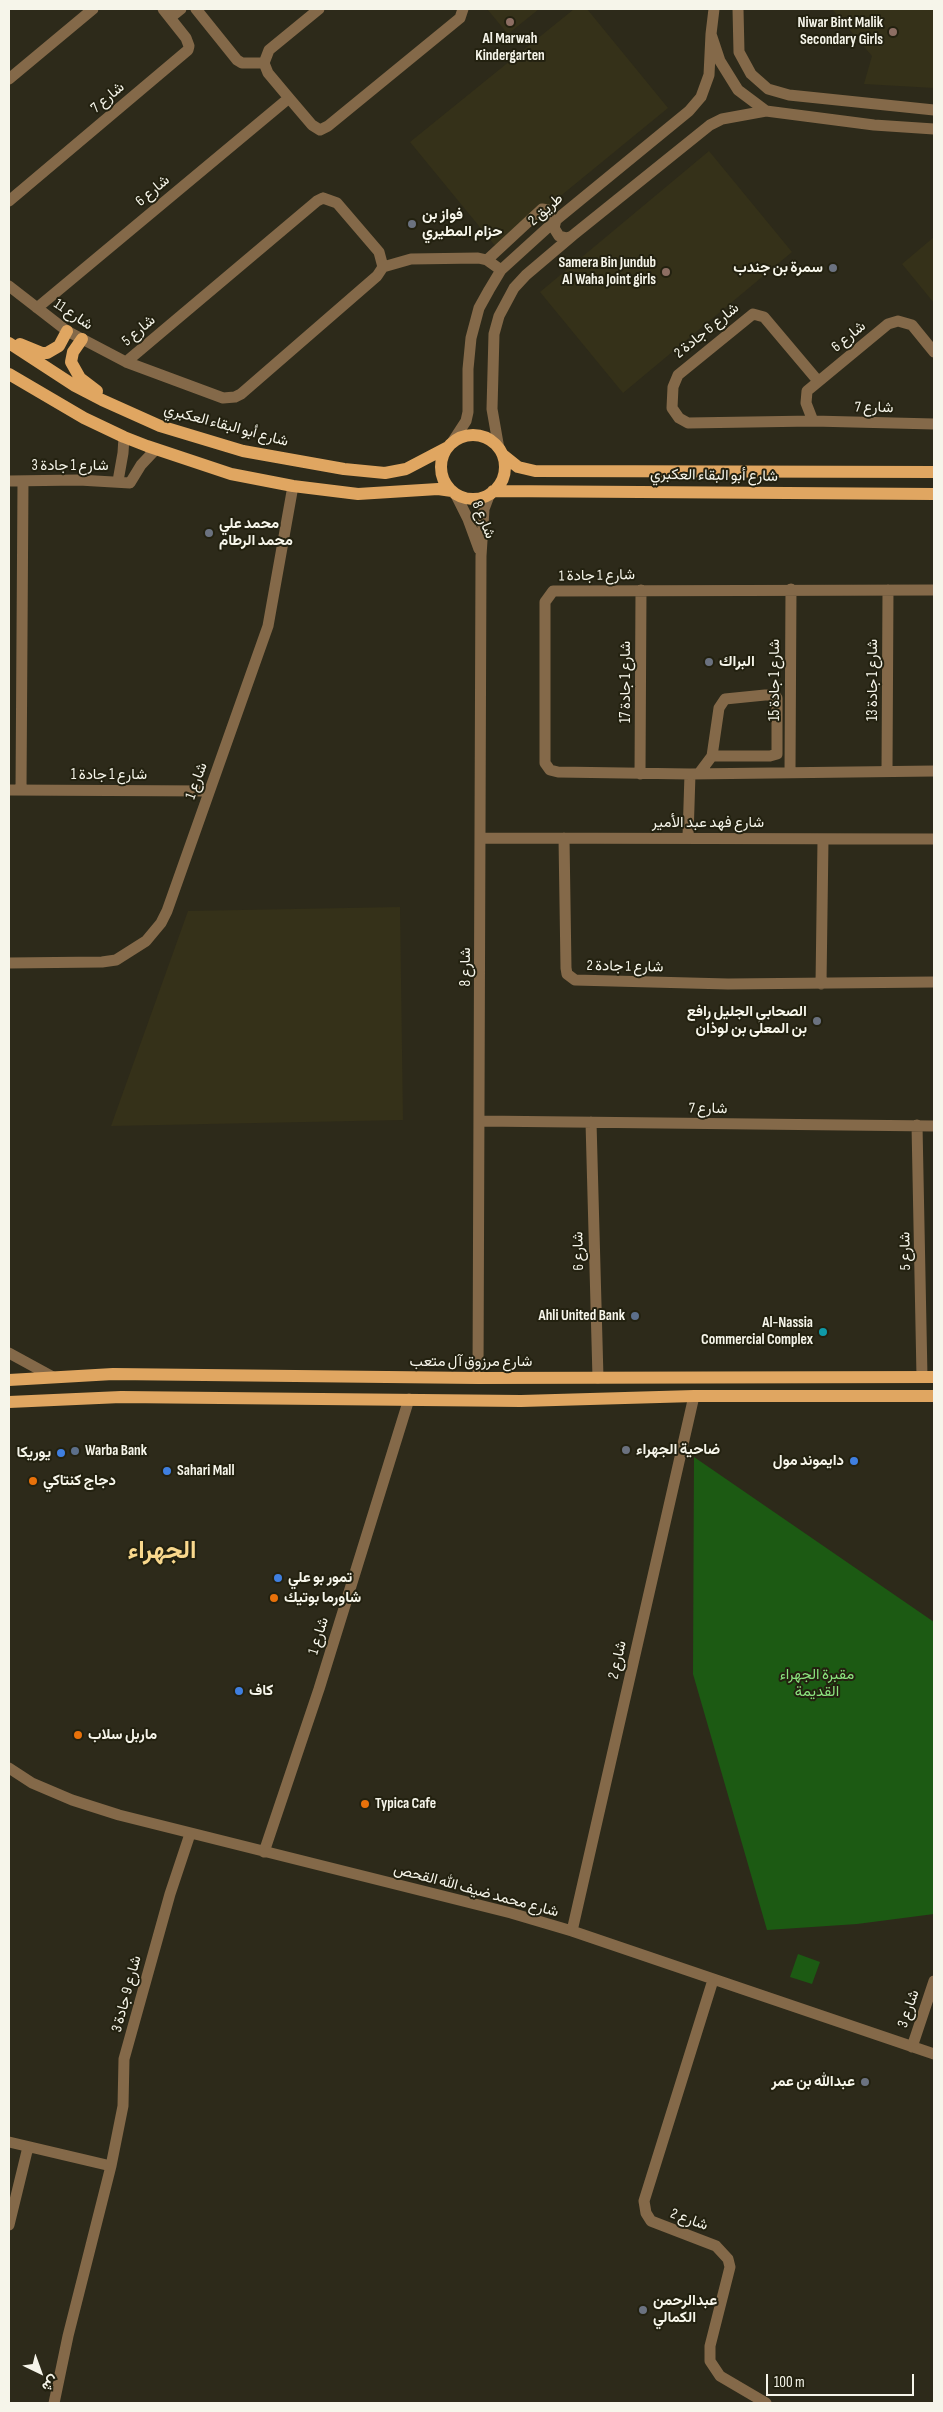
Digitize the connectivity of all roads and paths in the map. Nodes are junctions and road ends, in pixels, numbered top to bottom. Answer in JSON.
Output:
{"nodes":[{"id":1,"x":93,"y":9,"type":"edge"},
{"id":2,"x":181,"y":9,"type":"edge"},
{"id":3,"x":197,"y":9,"type":"edge"},
{"id":4,"x":319,"y":9,"type":"edge"},
{"id":5,"x":463,"y":9,"type":"edge"},
{"id":6,"x":714,"y":9,"type":"edge"},
{"id":7,"x":738,"y":9,"type":"edge"},
{"id":8,"x":167,"y":13,"type":"edge"},
{"id":9,"x":711,"y":34,"type":"junction"},
{"id":10,"x":264,"y":63,"type":"junction"},
{"id":11,"x":9,"y":80,"type":"edge"},
{"id":12,"x":289,"y":98,"type":"junction"},
{"id":13,"x":829,"y":100,"type":"junction"},
{"id":14,"x":878,"y":105,"type":"junction"},
{"id":15,"x":934,"y":110,"type":"edge"},
{"id":16,"x":766,"y":112,"type":"junction"},
{"id":17,"x":826,"y":119,"type":"junction"},
{"id":18,"x":874,"y":124,"type":"junction"},
{"id":19,"x":934,"y":129,"type":"edge"},
{"id":20,"x":662,"y":134,"type":"junction"},
{"id":21,"x":676,"y":151,"type":"junction"},
{"id":22,"x":9,"y":201,"type":"edge"},
{"id":23,"x":556,"y":220,"type":"junction"},
{"id":24,"x":572,"y":236,"type":"junction"},
{"id":25,"x":487,"y":260,"type":"junction"},
{"id":26,"x":383,"y":266,"type":"junction"},
{"id":27,"x":501,"y":270,"type":"junction"},
{"id":28,"x":9,"y":286,"type":"edge"},
{"id":29,"x":37,"y":308,"type":"junction"},
{"id":30,"x":67,"y":331,"type":"junction"},
{"id":31,"x":82,"y":340,"type":"junction"},
{"id":32,"x":9,"y":342,"type":"edge"},
{"id":33,"x":934,"y":352,"type":"edge"},
{"id":34,"x":126,"y":362,"type":"junction"},
{"id":35,"x":9,"y":374,"type":"edge"},
{"id":36,"x":818,"y":381,"type":"junction"},
{"id":37,"x":126,"y":411,"type":"junction"},
{"id":38,"x":813,"y":421,"type":"junction"},
{"id":39,"x":934,"y":424,"type":"edge"},
{"id":40,"x":124,"y":437,"type":"junction"},
{"id":41,"x":450,"y":444,"type":"junction"},
{"id":42,"x":156,"y":449,"type":"junction"},
{"id":43,"x":501,"y":452,"type":"junction"},
{"id":44,"x":934,"y":472,"type":"edge"},
{"id":45,"x":911,"y":473,"type":"junction"},
{"id":46,"x":9,"y":481,"type":"edge"},
{"id":47,"x":23,"y":481,"type":"junction"},
{"id":48,"x":118,"y":481,"type":"junction"},
{"id":49,"x":293,"y":486,"type":"junction"},
{"id":50,"x":492,"y":492,"type":"junction"},
{"id":51,"x":454,"y":493,"type":"junction"},
{"id":52,"x":800,"y":493,"type":"junction"},
{"id":53,"x":934,"y":494,"type":"edge"},
{"id":54,"x":481,"y":556,"type":"junction"},
{"id":55,"x":641,"y":590,"type":"junction"},
{"id":56,"x":791,"y":590,"type":"junction"},
{"id":57,"x":888,"y":590,"type":"junction"},
{"id":58,"x":934,"y":590,"type":"edge"},
{"id":59,"x":712,"y":756,"type":"junction"},
{"id":60,"x":887,"y":770,"type":"junction"},
{"id":61,"x":790,"y":771,"type":"junction"},
{"id":62,"x":934,"y":771,"type":"edge"},
{"id":63,"x":695,"y":773,"type":"junction"},
{"id":64,"x":640,"y":774,"type":"junction"},
{"id":65,"x":9,"y":790,"type":"edge"},
{"id":66,"x":21,"y":790,"type":"junction"},
{"id":67,"x":209,"y":791,"type":"junction"},
{"id":68,"x":481,"y":838,"type":"junction"},
{"id":69,"x":564,"y":838,"type":"junction"},
{"id":70,"x":688,"y":838,"type":"junction"},
{"id":71,"x":823,"y":840,"type":"junction"},
{"id":72,"x":934,"y":840,"type":"edge"},
{"id":73,"x":9,"y":963,"type":"edge"},
{"id":74,"x":934,"y":982,"type":"edge"},
{"id":75,"x":820,"y":984,"type":"junction"},
{"id":76,"x":480,"y":1121,"type":"junction"},
{"id":77,"x":591,"y":1122,"type":"junction"},
{"id":78,"x":917,"y":1126,"type":"junction"},
{"id":79,"x":934,"y":1126,"type":"edge"},
{"id":80,"x":9,"y":1353,"type":"edge"},
{"id":81,"x":53,"y":1377,"type":"junction"},
{"id":82,"x":792,"y":1377,"type":"junction"},
{"id":83,"x":822,"y":1377,"type":"junction"},
{"id":84,"x":928,"y":1377,"type":"edge"},
{"id":85,"x":478,"y":1378,"type":"junction"},
{"id":86,"x":598,"y":1378,"type":"junction"},
{"id":87,"x":9,"y":1380,"type":"edge"},
{"id":88,"x":694,"y":1396,"type":"junction"},
{"id":89,"x":791,"y":1396,"type":"junction"},
{"id":90,"x":820,"y":1396,"type":"junction"},
{"id":91,"x":934,"y":1396,"type":"edge"},
{"id":92,"x":409,"y":1399,"type":"junction"},
{"id":93,"x":9,"y":1402,"type":"edge"},
{"id":94,"x":9,"y":1768,"type":"edge"},
{"id":95,"x":190,"y":1834,"type":"junction"},
{"id":96,"x":264,"y":1852,"type":"junction"},
{"id":97,"x":572,"y":1932,"type":"junction"},
{"id":98,"x":713,"y":1980,"type":"junction"},
{"id":99,"x":934,"y":1981,"type":"edge"},
{"id":100,"x":912,"y":2047,"type":"junction"},
{"id":101,"x":934,"y":2054,"type":"edge"},
{"id":102,"x":9,"y":2142,"type":"edge"},
{"id":103,"x":28,"y":2147,"type":"junction"},
{"id":104,"x":111,"y":2166,"type":"junction"},
{"id":105,"x":9,"y":2225,"type":"edge"},
{"id":106,"x":57,"y":2402,"type":"edge"},
{"id":107,"x":766,"y":2403,"type":"edge"}],
"edges":[{"from":1,"to":11,"type":"street"},
{"from":2,"to":8,"type":"street"},
{"from":3,"to":10,"type":"street"},
{"from":4,"to":10,"type":"street"},
{"from":5,"to":12,"type":"street"},
{"from":6,"to":9,"type":"street","name":"طريق 2"},
{"from":7,"to":13,"type":"street"},
{"from":8,"to":22,"type":"street","name":"شارع 7"},
{"from":9,"to":16,"type":"street","name":"طريق 2"},
{"from":9,"to":20,"type":"street","name":"طريق 2"},
{"from":10,"to":12,"type":"street"},
{"from":12,"to":29,"type":"street","name":"شارع 6"},
{"from":13,"to":14,"type":"street"},
{"from":13,"to":17,"type":"street"},
{"from":14,"to":15,"type":"street"},
{"from":14,"to":18,"type":"street"},
{"from":16,"to":17,"type":"street"},
{"from":16,"to":21,"type":"street"},
{"from":17,"to":18,"type":"street"},
{"from":18,"to":19,"type":"street"},
{"from":20,"to":21,"type":"street"},
{"from":20,"to":23,"type":"street","name":"طريق 2"},
{"from":21,"to":24,"type":"street"},
{"from":23,"to":24,"type":"street"},
{"from":23,"to":25,"type":"street"},
{"from":23,"to":27,"type":"street","name":"طريق 2"},
{"from":24,"to":43,"type":"street"},
{"from":25,"to":26,"type":"street"},
{"from":25,"to":27,"type":"street"},
{"from":26,"to":34,"type":"street","name":"شارع 5"},
{"from":26,"to":34,"type":"street","name":"شارع 5"},
{"from":27,"to":41,"type":"street","name":"طريق 2"},
{"from":28,"to":29,"type":"street","name":"شارع 11"},
{"from":29,"to":30,"type":"street","name":"شارع 11"},
{"from":30,"to":31,"type":"street","name":"شارع 11"},
{"from":30,"to":32,"type":"main road"},
{"from":31,"to":34,"type":"street","name":"شارع 11"},
{"from":31,"to":37,"type":"main road"},
{"from":32,"to":37,"type":"main road","name":"شارع أبو البقاء العكبري"},
{"from":33,"to":36,"type":"street","name":"شارع 6"},
{"from":35,"to":40,"type":"main road"},
{"from":36,"to":38,"type":"street","name":"شارع 6"},
{"from":36,"to":38,"type":"street","name":"شارع 6 جادة 2"},
{"from":37,"to":41,"type":"main road","name":"شارع أبو البقاء العكبري"},
{"from":38,"to":39,"type":"street","name":"شارع 7"},
{"from":40,"to":42,"type":"main road"},
{"from":40,"to":48,"type":"street","name":"شارع 1 جادة 3"},
{"from":41,"to":43,"type":"main road"},
{"from":41,"to":51,"type":"main road"},
{"from":42,"to":48,"type":"street","name":"شارع 1 جادة 3"},
{"from":42,"to":49,"type":"main road"},
{"from":43,"to":45,"type":"main road","name":"شارع أبو البقاء العكبري"},
{"from":43,"to":50,"type":"main road"},
{"from":44,"to":45,"type":"main road","name":"شارع أبو البقاء العكبري"},
{"from":45,"to":52,"type":"main road"},
{"from":46,"to":47,"type":"street","name":"شارع 1 جادة 3"},
{"from":47,"to":48,"type":"street","name":"شارع 1 جادة 3"},
{"from":47,"to":66,"type":"street","name":"شارع 1 جادة 3"},
{"from":49,"to":51,"type":"main road"},
{"from":49,"to":67,"type":"street","name":"شارع 1"},
{"from":50,"to":51,"type":"main road"},
{"from":50,"to":52,"type":"main road","name":"شارع أبو البقاء العكبري"},
{"from":50,"to":54,"type":"street","name":"شارع 8"},
{"from":51,"to":54,"type":"street","name":"شارع 8"},
{"from":52,"to":53,"type":"main road","name":"شارع أبو البقاء العكبري"},
{"from":54,"to":68,"type":"street","name":"شارع 8"},
{"from":55,"to":56,"type":"street","name":"شارع 1 جادة 1"},
{"from":55,"to":64,"type":"street","name":"شارع 1 جادة 17"},
{"from":55,"to":64,"type":"street","name":"شارع 1 جادة 1"},
{"from":56,"to":57,"type":"street","name":"شارع 1 جادة 1"},
{"from":56,"to":61,"type":"street","name":"شارع 1 جادة 15"},
{"from":57,"to":58,"type":"street","name":"شارع 1 جادة 1"},
{"from":57,"to":60,"type":"street","name":"شارع 1 جادة 13"},
{"from":59,"to":59,"type":"street"},
{"from":59,"to":63,"type":"street"},
{"from":60,"to":61,"type":"street","name":"شارع 1 جادة 1"},
{"from":60,"to":62,"type":"street","name":"شارع 1 جادة 1"},
{"from":61,"to":63,"type":"street","name":"شارع 1 جادة 1"},
{"from":63,"to":64,"type":"street","name":"شارع 1 جادة 1"},
{"from":63,"to":70,"type":"street"},
{"from":65,"to":66,"type":"street","name":"شارع 1 جادة 1"},
{"from":66,"to":67,"type":"street","name":"شارع 1 جادة 1"},
{"from":67,"to":73,"type":"street","name":"شارع 1"},
{"from":68,"to":69,"type":"street","name":"شارع فهد عبد الأمير"},
{"from":68,"to":76,"type":"street","name":"شارع 8"},
{"from":69,"to":70,"type":"street","name":"شارع فهد عبد الأمير"},
{"from":69,"to":75,"type":"street","name":"شارع 1 جادة 2"},
{"from":70,"to":71,"type":"street","name":"شارع فهد عبد الأمير"},
{"from":71,"to":72,"type":"street","name":"شارع فهد عبد الأمير"},
{"from":71,"to":75,"type":"street"},
{"from":74,"to":75,"type":"street","name":"شارع 1 جادة 2"},
{"from":76,"to":77,"type":"street","name":"شارع 7"},
{"from":76,"to":85,"type":"street","name":"شارع 8"},
{"from":77,"to":78,"type":"street","name":"شارع 7"},
{"from":77,"to":86,"type":"street","name":"شارع 6"},
{"from":78,"to":79,"type":"street","name":"شارع 7"},
{"from":78,"to":84,"type":"street","name":"شارع 5"},
{"from":80,"to":81,"type":"street"},
{"from":81,"to":85,"type":"main road","name":"شارع مرزوق آل متعب"},
{"from":81,"to":87,"type":"main road","name":"شارع مرزوق آل متعب"},
{"from":82,"to":83,"type":"main road","name":"شارع مرزوق آل متعب"},
{"from":82,"to":86,"type":"main road","name":"شارع مرزوق آل متعب"},
{"from":82,"to":89,"type":"main road"},
{"from":83,"to":84,"type":"main road","name":"شارع مرزوق آل متعب"},
{"from":83,"to":90,"type":"main road"},
{"from":85,"to":86,"type":"main road","name":"شارع مرزوق آل متعب"},
{"from":88,"to":89,"type":"main road"},
{"from":88,"to":92,"type":"main road"},
{"from":88,"to":97,"type":"street","name":"شارع 2"},
{"from":89,"to":90,"type":"main road"},
{"from":90,"to":91,"type":"main road"},
{"from":92,"to":93,"type":"main road"},
{"from":92,"to":96,"type":"street","name":"شارع 1"},
{"from":94,"to":95,"type":"street","name":"شارع محمد ضيف الله القحص"},
{"from":95,"to":96,"type":"street","name":"شارع محمد ضيف الله القحص"},
{"from":95,"to":104,"type":"street","name":"شارع 9 جادة 3"},
{"from":96,"to":97,"type":"street","name":"شارع محمد ضيف الله القحص"},
{"from":97,"to":98,"type":"street","name":"شارع محمد ضيف الله القحص"},
{"from":98,"to":100,"type":"street","name":"شارع محمد ضيف الله القحص"},
{"from":98,"to":107,"type":"street","name":"شارع 2"},
{"from":99,"to":100,"type":"street","name":"شارع 3"},
{"from":100,"to":101,"type":"street","name":"شارع محمد ضيف الله القحص"},
{"from":102,"to":103,"type":"street"},
{"from":103,"to":104,"type":"street"},
{"from":103,"to":105,"type":"street"},
{"from":104,"to":106,"type":"street","name":"شارع 9 جادة 3"}]}
